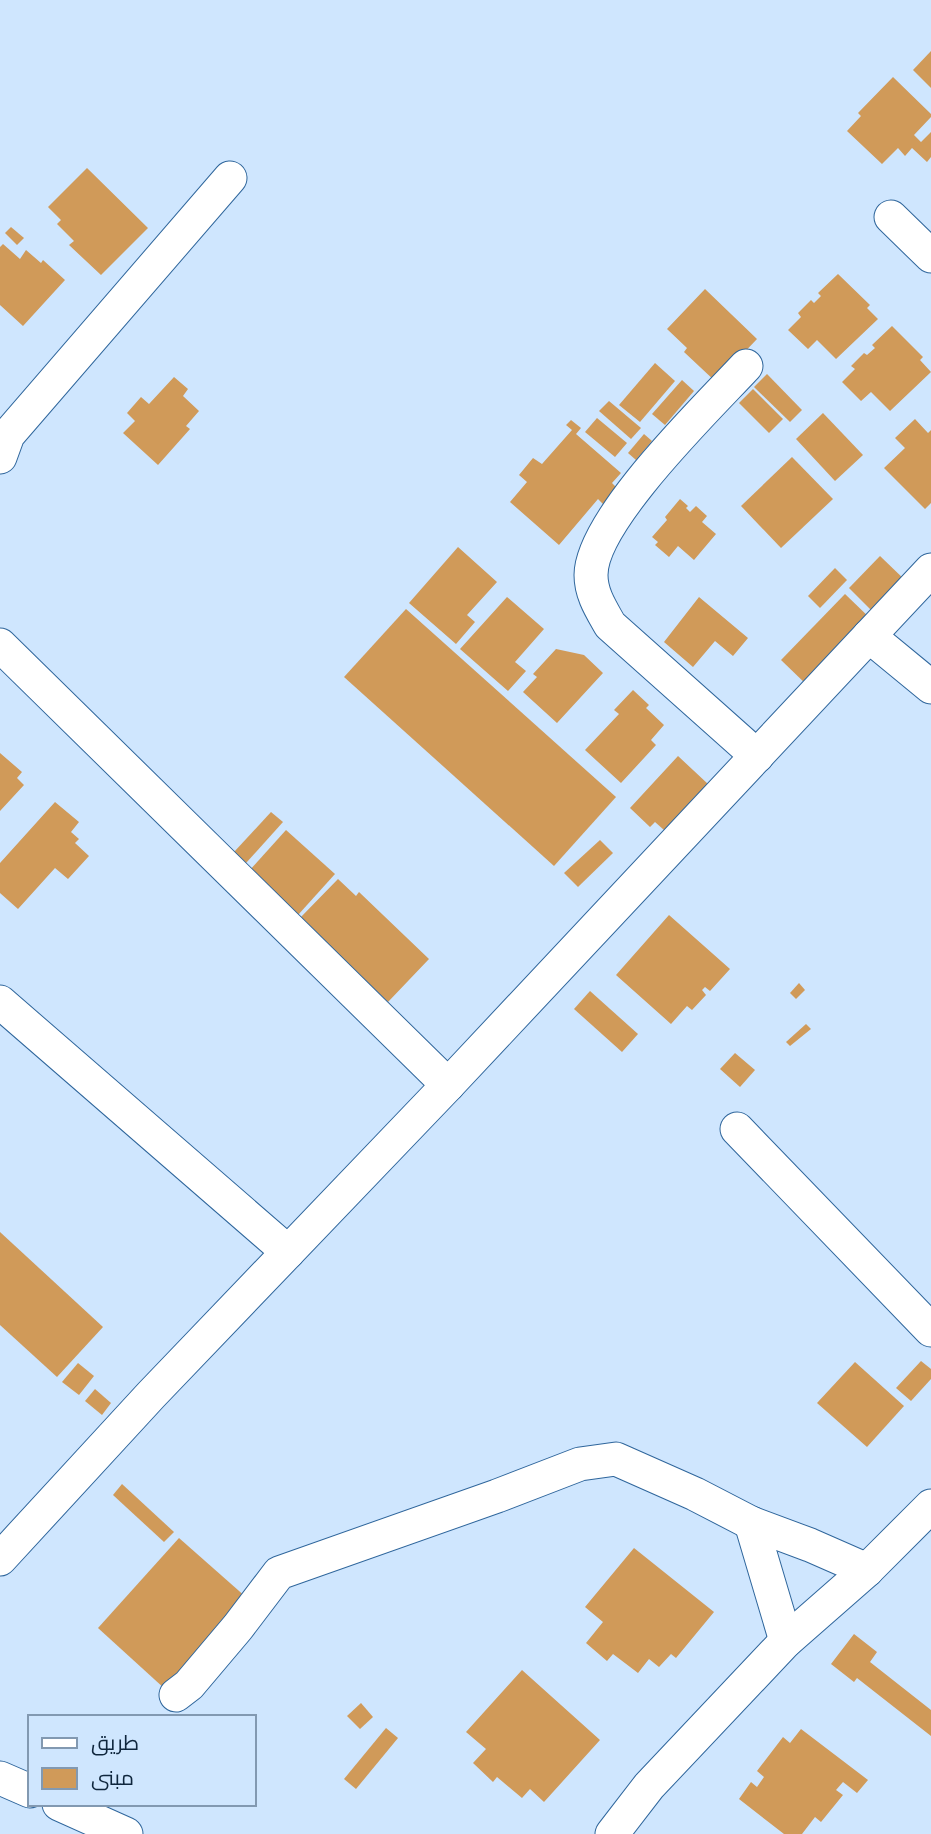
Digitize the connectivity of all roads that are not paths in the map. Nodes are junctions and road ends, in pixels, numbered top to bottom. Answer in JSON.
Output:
{"nodes":[{"id":1,"x":230,"y":178,"type":"dead end"},
{"id":2,"x":891,"y":217,"type":"dead end"},
{"id":3,"x":931,"y":256,"type":"edge"},
{"id":4,"x":746,"y":366,"type":"dead end"},
{"id":5,"x":0,"y":457,"type":"edge"},
{"id":6,"x":931,"y":570,"type":"edge"},
{"id":7,"x":869,"y":636,"type":"junction"},
{"id":8,"x":0,"y":645,"type":"edge"},
{"id":9,"x":931,"y":687,"type":"edge"},
{"id":10,"x":757,"y":756,"type":"junction"},
{"id":11,"x":0,"y":1002,"type":"edge"},
{"id":12,"x":448,"y":1085,"type":"junction"},
{"id":13,"x":737,"y":1129,"type":"dead end"},
{"id":14,"x":288,"y":1252,"type":"junction"},
{"id":15,"x":931,"y":1330,"type":"edge"},
{"id":16,"x":931,"y":1506,"type":"edge"},
{"id":17,"x":751,"y":1523,"type":"junction"},
{"id":18,"x":0,"y":1559,"type":"edge"},
{"id":19,"x":867,"y":1570,"type":"junction"},
{"id":20,"x":786,"y":1641,"type":"junction"},
{"id":21,"x":176,"y":1695,"type":"dead end"},
{"id":22,"x":0,"y":1778,"type":"edge"},
{"id":23,"x":28,"y":1790,"type":"edge"},
{"id":24,"x":63,"y":1806,"type":"edge"},
{"id":25,"x":126,"y":1834,"type":"edge"},
{"id":26,"x":612,"y":1834,"type":"edge"}],
"edges":[{"from":1,"to":5,"type":"street"},
{"from":2,"to":3,"type":"street"},
{"from":4,"to":10,"type":"street"},
{"from":6,"to":7,"type":"street"},
{"from":7,"to":9,"type":"street"},
{"from":7,"to":10,"type":"street"},
{"from":8,"to":12,"type":"street"},
{"from":10,"to":12,"type":"street"},
{"from":11,"to":14,"type":"street"},
{"from":12,"to":14,"type":"street"},
{"from":13,"to":15,"type":"street"},
{"from":14,"to":18,"type":"street"},
{"from":16,"to":19,"type":"street"},
{"from":17,"to":19,"type":"street"},
{"from":17,"to":20,"type":"street"},
{"from":17,"to":21,"type":"street"},
{"from":19,"to":20,"type":"street"},
{"from":20,"to":26,"type":"street"},
{"from":22,"to":23,"type":"street"},
{"from":24,"to":25,"type":"street"}]}
